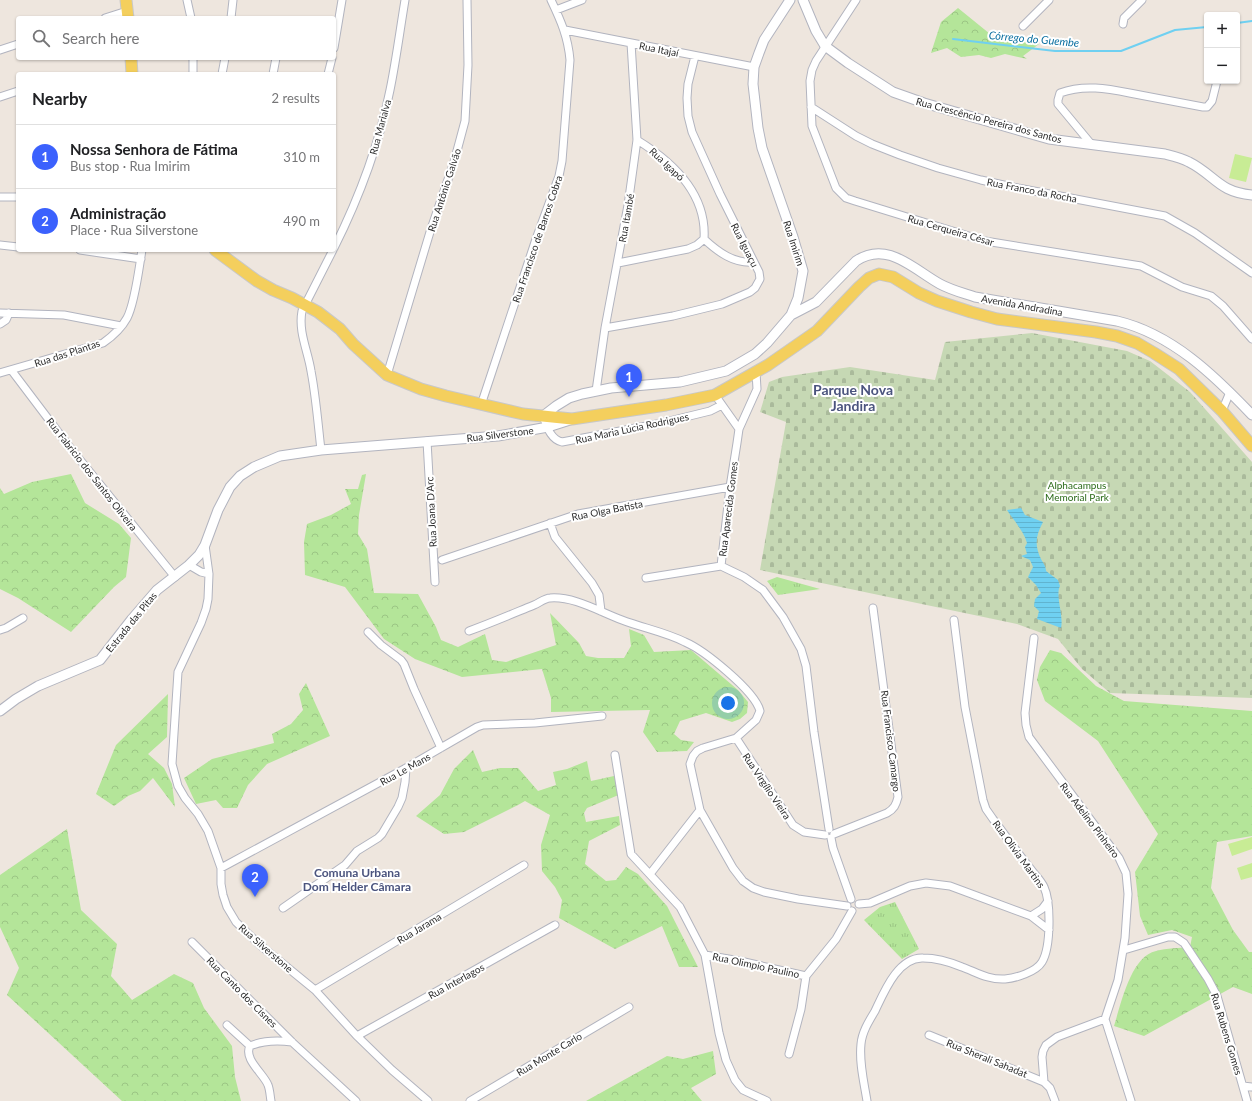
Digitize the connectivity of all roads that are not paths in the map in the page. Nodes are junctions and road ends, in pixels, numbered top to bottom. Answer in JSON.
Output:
{"nodes":[{"id":1,"x":126,"y":0,"type":"edge"},
{"id":2,"x":187,"y":0,"type":"edge"},
{"id":3,"x":233,"y":0,"type":"edge"},
{"id":4,"x":342,"y":0,"type":"edge"},
{"id":5,"x":405,"y":0,"type":"edge"},
{"id":6,"x":467,"y":0,"type":"edge"},
{"id":7,"x":551,"y":0,"type":"edge"},
{"id":8,"x":582,"y":0,"type":"edge"},
{"id":9,"x":790,"y":0,"type":"edge"},
{"id":10,"x":802,"y":0,"type":"edge"},
{"id":11,"x":856,"y":0,"type":"edge"},
{"id":12,"x":1049,"y":0,"type":"edge"},
{"id":13,"x":1142,"y":0,"type":"edge"},
{"id":14,"x":556,"y":10,"type":"junction"},
{"id":15,"x":127,"y":15,"type":"edge"},
{"id":16,"x":191,"y":16,"type":"edge"},
{"id":17,"x":231,"y":16,"type":"edge"},
{"id":18,"x":1123,"y":24,"type":"dead end"},
{"id":19,"x":1023,"y":26,"type":"dead end"},
{"id":20,"x":565,"y":30,"type":"junction"},
{"id":21,"x":336,"y":36,"type":"edge"},
{"id":22,"x":631,"y":43,"type":"junction"},
{"id":23,"x":16,"y":45,"type":"edge"},
{"id":24,"x":825,"y":46,"type":"junction"},
{"id":25,"x":0,"y":50,"type":"edge"},
{"id":26,"x":695,"y":56,"type":"junction"},
{"id":27,"x":131,"y":60,"type":"edge"},
{"id":28,"x":193,"y":60,"type":"edge"},
{"id":29,"x":225,"y":60,"type":"edge"},
{"id":30,"x":276,"y":60,"type":"edge"},
{"id":31,"x":332,"y":60,"type":"edge"},
{"id":32,"x":754,"y":67,"type":"junction"},
{"id":33,"x":132,"y":72,"type":"edge"},
{"id":34,"x":192,"y":72,"type":"edge"},
{"id":35,"x":222,"y":72,"type":"edge"},
{"id":36,"x":273,"y":72,"type":"edge"},
{"id":37,"x":328,"y":72,"type":"edge"},
{"id":38,"x":1216,"y":84,"type":"edge"},
{"id":39,"x":16,"y":92,"type":"edge"},
{"id":40,"x":0,"y":96,"type":"edge"},
{"id":41,"x":811,"y":106,"type":"junction"},
{"id":42,"x":637,"y":140,"type":"junction"},
{"id":43,"x":1092,"y":145,"type":"junction"},
{"id":44,"x":1252,"y":195,"type":"edge"},
{"id":45,"x":0,"y":197,"type":"edge"},
{"id":46,"x":16,"y":197,"type":"edge"},
{"id":47,"x":704,"y":239,"type":"junction"},
{"id":48,"x":336,"y":242,"type":"edge"},
{"id":49,"x":0,"y":245,"type":"edge"},
{"id":50,"x":16,"y":247,"type":"edge"},
{"id":51,"x":93,"y":252,"type":"edge"},
{"id":52,"x":142,"y":252,"type":"edge"},
{"id":53,"x":218,"y":252,"type":"edge"},
{"id":54,"x":332,"y":252,"type":"edge"},
{"id":55,"x":140,"y":259,"type":"junction"},
{"id":56,"x":754,"y":262,"type":"junction"},
{"id":57,"x":618,"y":263,"type":"junction"},
{"id":58,"x":1252,"y":273,"type":"edge"},
{"id":59,"x":306,"y":305,"type":"junction"},
{"id":60,"x":0,"y":313,"type":"edge"},
{"id":61,"x":9,"y":313,"type":"junction"},
{"id":62,"x":791,"y":315,"type":"junction"},
{"id":63,"x":0,"y":324,"type":"edge"},
{"id":64,"x":121,"y":326,"type":"junction"},
{"id":65,"x":605,"y":328,"type":"junction"},
{"id":66,"x":1252,"y":338,"type":"edge"},
{"id":67,"x":12,"y":370,"type":"junction"},
{"id":68,"x":756,"y":372,"type":"junction"},
{"id":69,"x":0,"y":373,"type":"edge"},
{"id":70,"x":387,"y":375,"type":"junction"},
{"id":71,"x":596,"y":391,"type":"junction"},
{"id":72,"x":1230,"y":392,"type":"junction"},
{"id":73,"x":715,"y":395,"type":"junction"},
{"id":74,"x":481,"y":405,"type":"junction"},
{"id":75,"x":722,"y":405,"type":"junction"},
{"id":76,"x":1222,"y":411,"type":"junction"},
{"id":77,"x":1252,"y":415,"type":"edge"},
{"id":78,"x":543,"y":416,"type":"junction"},
{"id":79,"x":572,"y":419,"type":"junction"},
{"id":80,"x":548,"y":427,"type":"junction"},
{"id":81,"x":739,"y":429,"type":"junction"},
{"id":82,"x":428,"y":442,"type":"junction"},
{"id":83,"x":1252,"y":446,"type":"edge"},
{"id":84,"x":321,"y":450,"type":"junction"},
{"id":85,"x":730,"y":487,"type":"junction"},
{"id":86,"x":550,"y":524,"type":"junction"},
{"id":87,"x":205,"y":545,"type":"junction"},
{"id":88,"x":442,"y":560,"type":"dead end"},
{"id":89,"x":189,"y":566,"type":"junction"},
{"id":90,"x":721,"y":566,"type":"junction"},
{"id":91,"x":209,"y":574,"type":"junction"},
{"id":92,"x":175,"y":577,"type":"junction"},
{"id":93,"x":646,"y":578,"type":"dead end"},
{"id":94,"x":435,"y":582,"type":"dead end"},
{"id":95,"x":873,"y":608,"type":"dead end"},
{"id":96,"x":601,"y":611,"type":"junction"},
{"id":97,"x":23,"y":618,"type":"dead end"},
{"id":98,"x":954,"y":620,"type":"dead end"},
{"id":99,"x":0,"y":630,"type":"edge"},
{"id":100,"x":469,"y":631,"type":"dead end"},
{"id":101,"x":368,"y":632,"type":"dead end"},
{"id":102,"x":1034,"y":638,"type":"dead end"},
{"id":103,"x":0,"y":711,"type":"edge"},
{"id":104,"x":602,"y":716,"type":"dead end"},
{"id":105,"x":736,"y":738,"type":"junction"},
{"id":106,"x":441,"y":748,"type":"junction"},
{"id":107,"x":615,"y":755,"type":"dead end"},
{"id":108,"x":406,"y":768,"type":"junction"},
{"id":109,"x":700,"y":810,"type":"junction"},
{"id":110,"x":830,"y":834,"type":"junction"},
{"id":111,"x":524,"y":865,"type":"dead end"},
{"id":112,"x":221,"y":868,"type":"junction"},
{"id":113,"x":650,"y":874,"type":"junction"},
{"id":114,"x":851,"y":899,"type":"junction"},
{"id":115,"x":1048,"y":901,"type":"junction"},
{"id":116,"x":859,"y":904,"type":"junction"},
{"id":117,"x":283,"y":908,"type":"dead end"},
{"id":118,"x":849,"y":909,"type":"junction"},
{"id":119,"x":1030,"y":916,"type":"junction"},
{"id":120,"x":555,"y":925,"type":"dead end"},
{"id":121,"x":1049,"y":930,"type":"junction"},
{"id":122,"x":192,"y":942,"type":"dead end"},
{"id":123,"x":1124,"y":950,"type":"junction"},
{"id":124,"x":705,"y":955,"type":"junction"},
{"id":125,"x":806,"y":976,"type":"junction"},
{"id":126,"x":315,"y":990,"type":"junction"},
{"id":127,"x":629,"y":1007,"type":"dead end"},
{"id":128,"x":1105,"y":1019,"type":"junction"},
{"id":129,"x":227,"y":1025,"type":"dead end"},
{"id":130,"x":929,"y":1035,"type":"dead end"},
{"id":131,"x":357,"y":1036,"type":"junction"},
{"id":132,"x":292,"y":1042,"type":"junction"},
{"id":133,"x":250,"y":1046,"type":"junction"},
{"id":134,"x":789,"y":1054,"type":"dead end"},
{"id":135,"x":1044,"y":1082,"type":"junction"},
{"id":136,"x":1243,"y":1086,"type":"junction"},
{"id":137,"x":1252,"y":1087,"type":"edge"},
{"id":138,"x":271,"y":1101,"type":"edge"},
{"id":139,"x":356,"y":1101,"type":"edge"},
{"id":140,"x":428,"y":1101,"type":"edge"},
{"id":141,"x":470,"y":1101,"type":"edge"},
{"id":142,"x":767,"y":1101,"type":"edge"},
{"id":143,"x":867,"y":1101,"type":"edge"},
{"id":144,"x":1055,"y":1101,"type":"edge"},
{"id":145,"x":1131,"y":1101,"type":"edge"},
{"id":146,"x":1247,"y":1101,"type":"edge"}],
"edges":[{"from":1,"to":15,"type":"main road"},
{"from":2,"to":16,"type":"street"},
{"from":3,"to":17,"type":"street"},
{"from":4,"to":21,"type":"street"},
{"from":5,"to":48,"type":"street","name":"Rua Marialva"},
{"from":6,"to":70,"type":"street","name":"Rua Antônio Galvão"},
{"from":7,"to":14,"type":"street","name":"Rua Francisco de Barros Cobra"},
{"from":8,"to":14,"type":"street"},
{"from":9,"to":32,"type":"street","name":"Rua Imirim"},
{"from":10,"to":24,"type":"street"},
{"from":11,"to":24,"type":"street","name":"Rua Cerqueira César"},
{"from":12,"to":19,"type":"street"},
{"from":13,"to":18,"type":"street"},
{"from":14,"to":20,"type":"street","name":"Rua Francisco de Barros Cobra"},
{"from":20,"to":22,"type":"street","name":"Rua Itajaí"},
{"from":20,"to":74,"type":"street","name":"Rua Francisco de Barros Cobra"},
{"from":22,"to":26,"type":"street","name":"Rua Itajaí"},
{"from":22,"to":42,"type":"street","name":"Rua Itambé"},
{"from":23,"to":25,"type":"street"},
{"from":24,"to":41,"type":"street","name":"Rua Cerqueira César"},
{"from":24,"to":43,"type":"street","name":"Rua Crescêncio Pereira dos Santos"},
{"from":26,"to":32,"type":"street","name":"Rua Itajaí"},
{"from":26,"to":56,"type":"street","name":"Rua Iguaçu"},
{"from":27,"to":33,"type":"main road"},
{"from":28,"to":34,"type":"street"},
{"from":29,"to":35,"type":"street"},
{"from":30,"to":36,"type":"street"},
{"from":31,"to":37,"type":"street"},
{"from":32,"to":62,"type":"street","name":"Rua Imirim"},
{"from":38,"to":43,"type":"street"},
{"from":39,"to":40,"type":"street"},
{"from":41,"to":58,"type":"street","name":"Rua Franco da Rocha"},
{"from":41,"to":66,"type":"street","name":"Rua Cerqueira César"},
{"from":42,"to":47,"type":"street","name":"Rua Igapó"},
{"from":42,"to":57,"type":"street","name":"Rua Itambé"},
{"from":43,"to":44,"type":"street","name":"Rua Crescêncio Pereira dos Santos"},
{"from":45,"to":46,"type":"street"},
{"from":47,"to":56,"type":"street"},
{"from":47,"to":57,"type":"street"},
{"from":49,"to":50,"type":"street"},
{"from":51,"to":55,"type":"street"},
{"from":52,"to":55,"type":"street","name":"Rua das Plantas"},
{"from":53,"to":59,"type":"main road"},
{"from":54,"to":59,"type":"street","name":"Rua Marialva"},
{"from":55,"to":64,"type":"street","name":"Rua das Plantas"},
{"from":56,"to":65,"type":"street","name":"Rua Iguaçu"},
{"from":57,"to":65,"type":"street","name":"Rua Itambé"},
{"from":59,"to":70,"type":"main road"},
{"from":59,"to":84,"type":"street","name":"Rua Marialva"},
{"from":60,"to":61,"type":"street"},
{"from":61,"to":63,"type":"street"},
{"from":61,"to":64,"type":"street"},
{"from":62,"to":71,"type":"street","name":"Rua Imirim"},
{"from":62,"to":72,"type":"street","name":"Avenida Andradina"},
{"from":64,"to":67,"type":"street","name":"Rua das Plantas"},
{"from":65,"to":71,"type":"street","name":"Rua Itambé"},
{"from":67,"to":69,"type":"street","name":"Rua das Plantas"},
{"from":67,"to":92,"type":"street","name":"Rua Fabricio dos Santos Oliveira"},
{"from":68,"to":73,"type":"main road"},
{"from":68,"to":76,"type":"main road"},
{"from":68,"to":81,"type":"street","name":"Rua Aparecida Gomes"},
{"from":70,"to":74,"type":"main road"},
{"from":71,"to":78,"type":"street","name":"Rua Imirim"},
{"from":72,"to":76,"type":"street"},
{"from":72,"to":77,"type":"street","name":"Avenida Andradina"},
{"from":73,"to":75,"type":"street"},
{"from":73,"to":79,"type":"main road"},
{"from":74,"to":78,"type":"main road"},
{"from":75,"to":80,"type":"street","name":"Rua Maria Lúcia Rodrigues"},
{"from":75,"to":81,"type":"street"},
{"from":76,"to":83,"type":"main road"},
{"from":78,"to":79,"type":"main road"},
{"from":78,"to":80,"type":"street"},
{"from":79,"to":80,"type":"street","name":"Rua Silverstone"},
{"from":80,"to":82,"type":"street","name":"Rua Silverstone"},
{"from":81,"to":85,"type":"street","name":"Rua Aparecida Gomes"},
{"from":82,"to":84,"type":"street","name":"Estrada das Pitas"},
{"from":82,"to":94,"type":"street","name":"Rua Joana D'Arc"},
{"from":84,"to":87,"type":"street","name":"Estrada das Pitas"},
{"from":85,"to":86,"type":"street","name":"Rua Olga Batista"},
{"from":85,"to":90,"type":"street","name":"Rua Aparecida Gomes"},
{"from":86,"to":88,"type":"street","name":"Rua Olga Batista"},
{"from":86,"to":96,"type":"street"},
{"from":87,"to":89,"type":"street","name":"Estrada das Pitas"},
{"from":87,"to":91,"type":"street","name":"Rua Silverstone"},
{"from":89,"to":91,"type":"street"},
{"from":89,"to":92,"type":"street","name":"Estrada das Pitas"},
{"from":90,"to":93,"type":"street"},
{"from":90,"to":110,"type":"street","name":"Rua Aparecida Gomes"},
{"from":91,"to":112,"type":"street","name":"Rua Silverstone"},
{"from":92,"to":103,"type":"street","name":"Estrada das Pitas"},
{"from":95,"to":110,"type":"street","name":"Rua Francisco Camargo"},
{"from":96,"to":100,"type":"street"},
{"from":96,"to":105,"type":"street"},
{"from":97,"to":99,"type":"street"},
{"from":98,"to":115,"type":"street","name":"Rua Olivia Martins"},
{"from":101,"to":106,"type":"street"},
{"from":102,"to":123,"type":"street","name":"Rua Adelino Pinheiro"},
{"from":104,"to":106,"type":"street","name":"Rua Le Mans"},
{"from":105,"to":109,"type":"street"},
{"from":105,"to":110,"type":"street","name":"Rua Virgílio Vieira"},
{"from":106,"to":108,"type":"street","name":"Rua Le Mans"},
{"from":107,"to":113,"type":"street"},
{"from":108,"to":112,"type":"street","name":"Rua Le Mans"},
{"from":108,"to":117,"type":"street"},
{"from":109,"to":113,"type":"street"},
{"from":109,"to":118,"type":"street"},
{"from":110,"to":114,"type":"street","name":"Rua Aparecida Gomes"},
{"from":111,"to":126,"type":"street","name":"Rua Jarama"},
{"from":112,"to":126,"type":"street","name":"Rua Silverstone"},
{"from":113,"to":124,"type":"street"},
{"from":114,"to":116,"type":"street"},
{"from":114,"to":118,"type":"street"},
{"from":115,"to":119,"type":"street"},
{"from":115,"to":121,"type":"street","name":"Rua Olivia Martins"},
{"from":116,"to":118,"type":"street"},
{"from":116,"to":119,"type":"street"},
{"from":118,"to":125,"type":"street"},
{"from":119,"to":121,"type":"street"},
{"from":120,"to":131,"type":"street","name":"Rua Interlagos"},
{"from":121,"to":143,"type":"street","name":"Rua Olivia Martins"},
{"from":122,"to":132,"type":"street","name":"Rua Canto dos Cisnes"},
{"from":123,"to":128,"type":"street","name":"Rua Adelino Pinheiro"},
{"from":123,"to":136,"type":"street","name":"Rua Rubens Gomes"},
{"from":124,"to":125,"type":"street","name":"Rua Olimpio Paulino"},
{"from":124,"to":142,"type":"street"},
{"from":125,"to":134,"type":"street"},
{"from":126,"to":131,"type":"street","name":"Rua Silverstone"},
{"from":127,"to":141,"type":"street","name":"Rua Monte Carlo"},
{"from":128,"to":135,"type":"street"},
{"from":128,"to":145,"type":"street"},
{"from":129,"to":133,"type":"street"},
{"from":130,"to":135,"type":"street","name":"Rua Sherali Sahadat"},
{"from":131,"to":140,"type":"street","name":"Rua Silverstone"},
{"from":132,"to":133,"type":"street"},
{"from":132,"to":139,"type":"street","name":"Rua Canto dos Cisnes"},
{"from":133,"to":138,"type":"street"},
{"from":135,"to":144,"type":"street"},
{"from":136,"to":137,"type":"street"},
{"from":136,"to":146,"type":"street","name":"Rua Rubens Gomes"}]}
